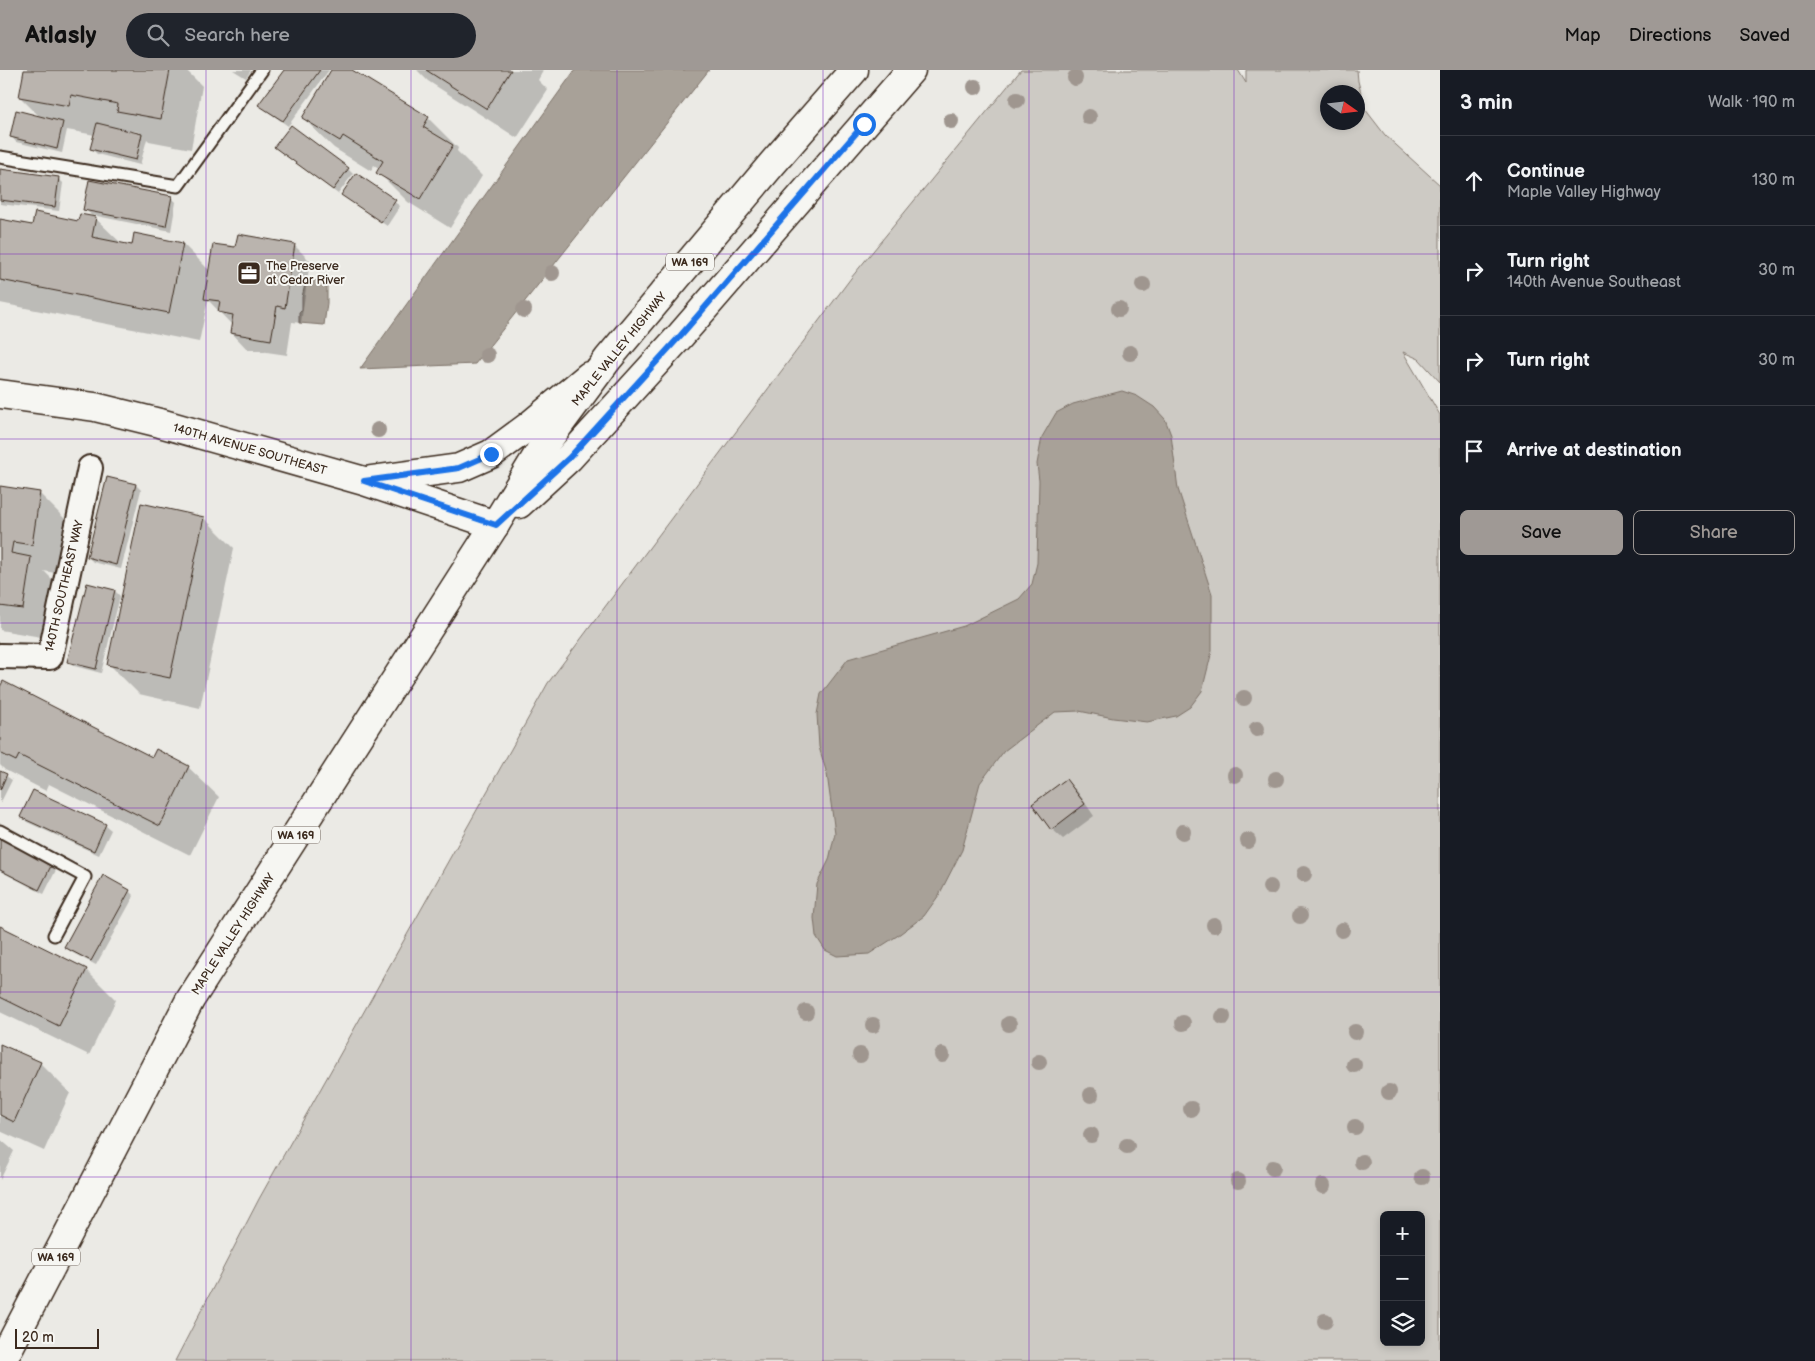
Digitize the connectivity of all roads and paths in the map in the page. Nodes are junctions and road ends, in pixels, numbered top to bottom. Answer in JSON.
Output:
{"nodes":[{"id":1,"x":262,"y":70,"type":"edge"},
{"id":2,"x":854,"y":70,"type":"edge"},
{"id":3,"x":911,"y":70,"type":"edge"},
{"id":4,"x":0,"y":157,"type":"edge"},
{"id":5,"x":608,"y":359,"type":"junction"},
{"id":6,"x":0,"y":394,"type":"edge"},
{"id":7,"x":90,"y":468,"type":"dead end"},
{"id":8,"x":364,"y":481,"type":"junction"},
{"id":9,"x":496,"y":525,"type":"junction"},
{"id":10,"x":0,"y":656,"type":"edge"},
{"id":11,"x":0,"y":832,"type":"edge"},
{"id":12,"x":54,"y":935,"type":"dead end"},
{"id":13,"x":2,"y":1361,"type":"edge"}],
"edges":[{"from":1,"to":4,"type":"lane"},
{"from":2,"to":5,"type":"main road","name":"MAPLE VALLEY HIGHWAY","number":"WA 169"},
{"from":3,"to":9,"type":"main road","name":"MAPLE VALLEY HIGHWAY","number":"WA 169"},
{"from":5,"to":8,"type":"main road"},
{"from":5,"to":9,"type":"main road","name":"MAPLE VALLEY HIGHWAY","number":"WA 169"},
{"from":6,"to":8,"type":"main road","name":"140TH AVENUE SOUTHEAST"},
{"from":7,"to":10,"type":"street","name":"140TH SOUTHEAST WAY"},
{"from":8,"to":9,"type":"main road","name":"140TH AVENUE SOUTHEAST"},
{"from":9,"to":13,"type":"main road","name":"MAPLE VALLEY HIGHWAY","number":"WA 169"},
{"from":11,"to":12,"type":"lane"}]}
